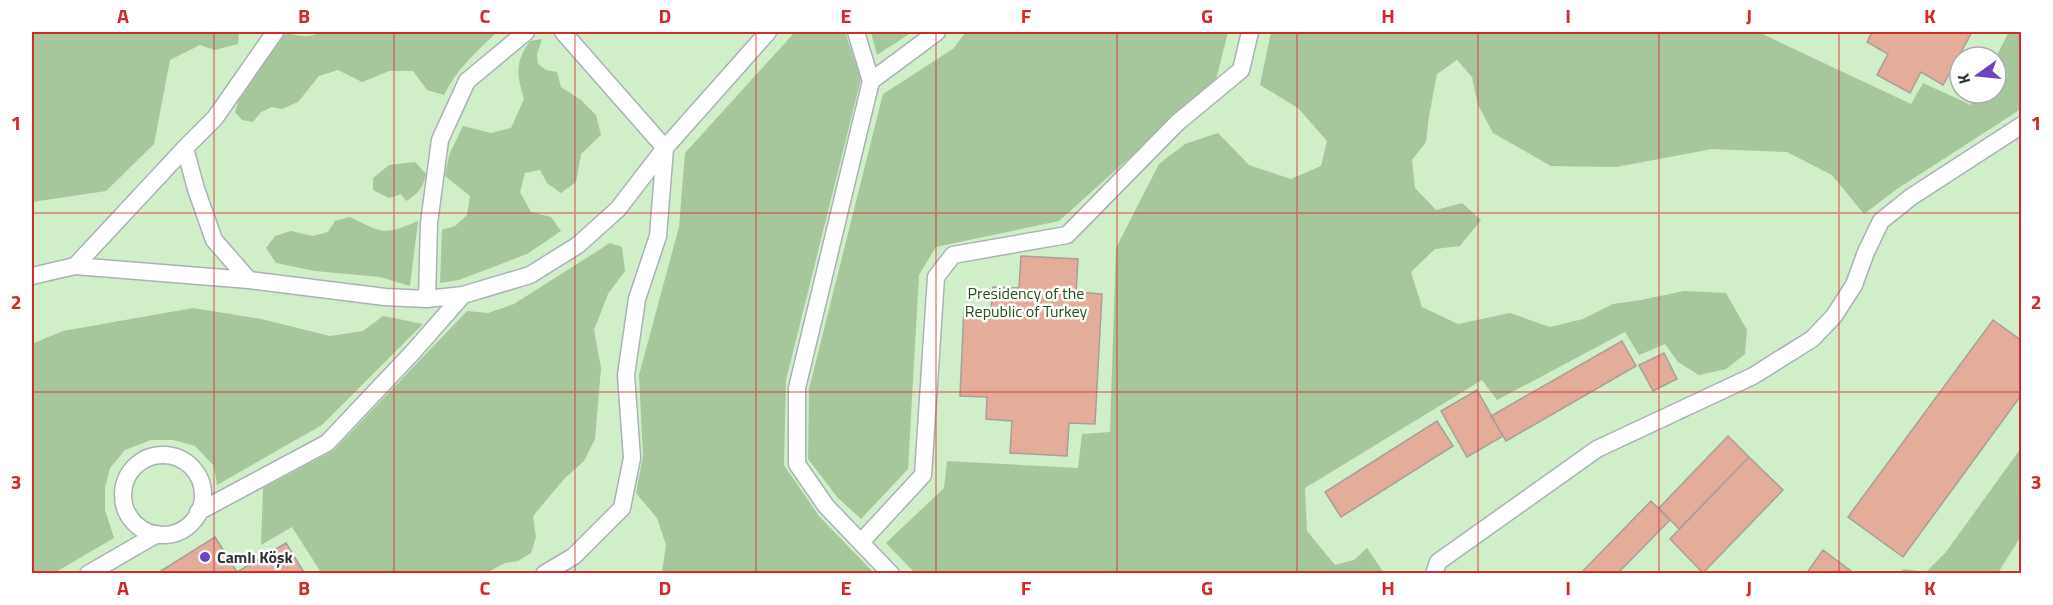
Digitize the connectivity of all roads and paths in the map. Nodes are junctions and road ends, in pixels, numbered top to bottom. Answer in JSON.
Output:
{"nodes":[{"id":1,"x":275,"y":32,"type":"edge"},
{"id":2,"x":526,"y":32,"type":"edge"},
{"id":3,"x":563,"y":32,"type":"edge"},
{"id":4,"x":768,"y":32,"type":"edge"},
{"id":5,"x":856,"y":32,"type":"edge"},
{"id":6,"x":937,"y":32,"type":"edge"},
{"id":7,"x":1250,"y":32,"type":"edge"},
{"id":8,"x":871,"y":81,"type":"junction"},
{"id":9,"x":2022,"y":124,"type":"edge"},
{"id":10,"x":185,"y":148,"type":"junction"},
{"id":11,"x":665,"y":148,"type":"junction"},
{"id":12,"x":75,"y":266,"type":"junction"},
{"id":13,"x":32,"y":276,"type":"edge"},
{"id":14,"x":249,"y":280,"type":"junction"},
{"id":15,"x":463,"y":295,"type":"junction"},
{"id":16,"x":427,"y":299,"type":"junction"},
{"id":17,"x":198,"y":512,"type":"junction"},
{"id":18,"x":157,"y":534,"type":"junction"},
{"id":19,"x":862,"y":541,"type":"junction"},
{"id":20,"x":87,"y":573,"type":"edge"},
{"id":21,"x":544,"y":573,"type":"edge"},
{"id":22,"x":891,"y":573,"type":"edge"},
{"id":23,"x":1434,"y":573,"type":"edge"}],
"edges":[{"from":1,"to":10,"type":"lane"},
{"from":2,"to":16,"type":"lane"},
{"from":3,"to":11,"type":"lane"},
{"from":4,"to":11,"type":"lane"},
{"from":5,"to":8,"type":"lane"},
{"from":6,"to":8,"type":"lane"},
{"from":7,"to":19,"type":"lane"},
{"from":8,"to":19,"type":"lane"},
{"from":9,"to":23,"type":"lane"},
{"from":10,"to":12,"type":"lane"},
{"from":10,"to":14,"type":"lane"},
{"from":11,"to":15,"type":"lane"},
{"from":11,"to":21,"type":"lane"},
{"from":12,"to":13,"type":"lane"},
{"from":12,"to":14,"type":"lane"},
{"from":14,"to":16,"type":"lane"},
{"from":15,"to":16,"type":"lane"},
{"from":15,"to":17,"type":"lane"},
{"from":17,"to":18,"type":"lane"},
{"from":17,"to":18,"type":"lane"},
{"from":18,"to":20,"type":"lane"},
{"from":19,"to":22,"type":"lane"}]}
